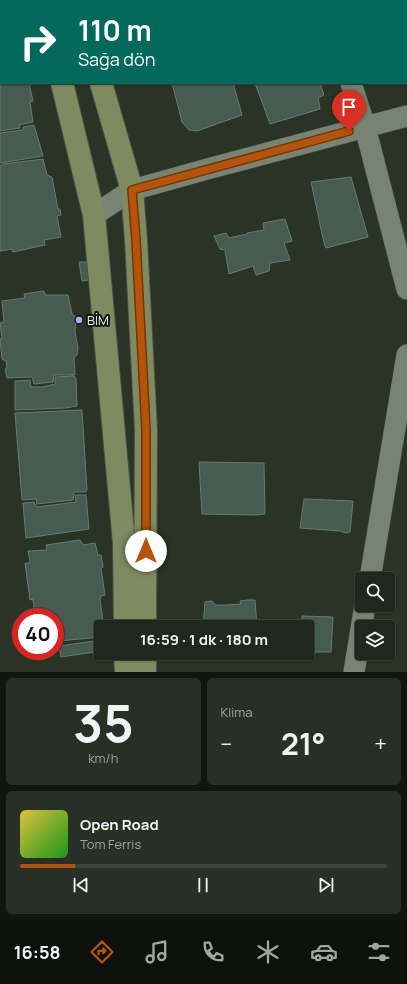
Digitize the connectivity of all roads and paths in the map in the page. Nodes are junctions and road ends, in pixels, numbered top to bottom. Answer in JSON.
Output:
{"nodes":[{"id":1,"x":62,"y":84,"type":"edge"},
{"id":2,"x":100,"y":84,"type":"edge"},
{"id":3,"x":351,"y":84,"type":"edge"},
{"id":4,"x":407,"y":116,"type":"edge"},
{"id":5,"x":365,"y":127,"type":"junction"},
{"id":6,"x":132,"y":190,"type":"junction"},
{"id":7,"x":94,"y":216,"type":"junction"},
{"id":8,"x":407,"y":289,"type":"edge"},
{"id":9,"x":407,"y":355,"type":"edge"},
{"id":10,"x":371,"y":572,"type":"edge"},
{"id":11,"x":364,"y":612,"type":"edge"},
{"id":12,"x":125,"y":620,"type":"edge"},
{"id":13,"x":145,"y":620,"type":"edge"},
{"id":14,"x":126,"y":660,"type":"edge"},
{"id":15,"x":145,"y":660,"type":"edge"},
{"id":16,"x":126,"y":672,"type":"edge"},
{"id":17,"x":145,"y":672,"type":"edge"},
{"id":18,"x":354,"y":672,"type":"edge"}],
"edges":[{"from":1,"to":7,"type":"street"},
{"from":2,"to":6,"type":"street"},
{"from":3,"to":5,"type":"street"},
{"from":4,"to":5,"type":"street"},
{"from":5,"to":6,"type":"street"},
{"from":5,"to":8,"type":"street"},
{"from":6,"to":7,"type":"street"},
{"from":6,"to":13,"type":"street"},
{"from":7,"to":12,"type":"street"},
{"from":9,"to":10,"type":"street"},
{"from":11,"to":18,"type":"street"},
{"from":14,"to":16,"type":"street"},
{"from":15,"to":17,"type":"street"}]}
